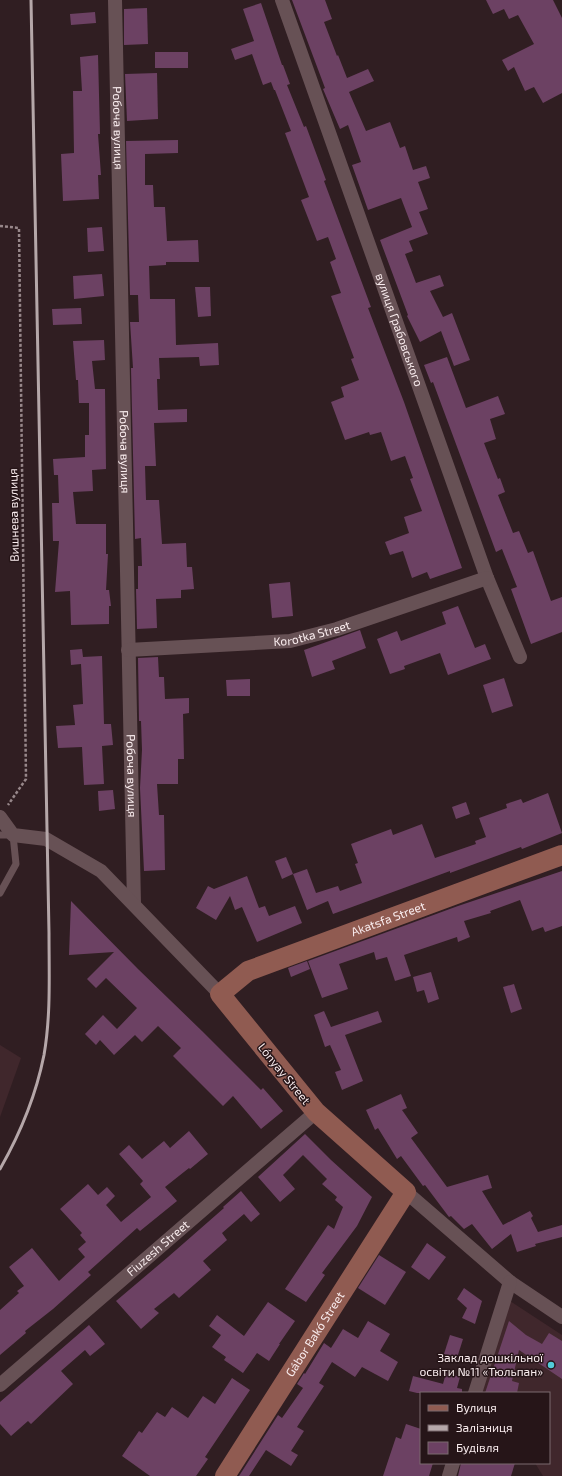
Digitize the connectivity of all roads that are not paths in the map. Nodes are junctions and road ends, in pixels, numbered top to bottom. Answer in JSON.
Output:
{"nodes":[{"id":1,"x":115,"y":0,"type":"edge"},
{"id":2,"x":282,"y":0,"type":"edge"},
{"id":3,"x":487,"y":578,"type":"junction"},
{"id":4,"x":128,"y":650,"type":"junction"},
{"id":5,"x":520,"y":657,"type":"dead end"},
{"id":6,"x":2,"y":813,"type":"edge"},
{"id":7,"x":7,"y":835,"type":"edge"},
{"id":8,"x":562,"y":855,"type":"edge"},
{"id":9,"x":0,"y":893,"type":"edge"},
{"id":10,"x":134,"y":904,"type":"junction"},
{"id":11,"x":220,"y":994,"type":"junction"},
{"id":12,"x":316,"y":1112,"type":"junction"},
{"id":13,"x":406,"y":1192,"type":"junction"},
{"id":14,"x":510,"y":1282,"type":"junction"},
{"id":15,"x":562,"y":1317,"type":"edge"},
{"id":16,"x":0,"y":1385,"type":"edge"},
{"id":17,"x":475,"y":1392,"type":"edge"},
{"id":18,"x":453,"y":1464,"type":"edge"},
{"id":19,"x":225,"y":1476,"type":"edge"},
{"id":20,"x":449,"y":1476,"type":"edge"}],
"edges":[{"from":1,"to":4,"type":"street","name":"Робоча вулиця"},
{"from":2,"to":3,"type":"street","name":"вулиця Грабовського"},
{"from":3,"to":4,"type":"street","name":"Korotka Street"},
{"from":3,"to":5,"type":"street","name":"вулиця Грабовського"},
{"from":4,"to":10,"type":"street","name":"Робоча вулиця"},
{"from":6,"to":7,"type":"street"},
{"from":7,"to":9,"type":"lane"},
{"from":7,"to":10,"type":"street","name":"Lónyay Street"},
{"from":8,"to":11,"type":"street","name":"Akatsfa Street"},
{"from":10,"to":11,"type":"street","name":"Lónyay Street"},
{"from":11,"to":12,"type":"street","name":"Lónyay Street"},
{"from":12,"to":13,"type":"street","name":"Lónyay Street"},
{"from":12,"to":16,"type":"street","name":"Fiuzesh Street"},
{"from":13,"to":14,"type":"street","name":"Lónyay Street"},
{"from":13,"to":19,"type":"street","name":"Gábor Bakó Street"},
{"from":14,"to":15,"type":"street","name":"Lónyay Street"},
{"from":14,"to":17,"type":"street"},
{"from":18,"to":20,"type":"street"}]}
